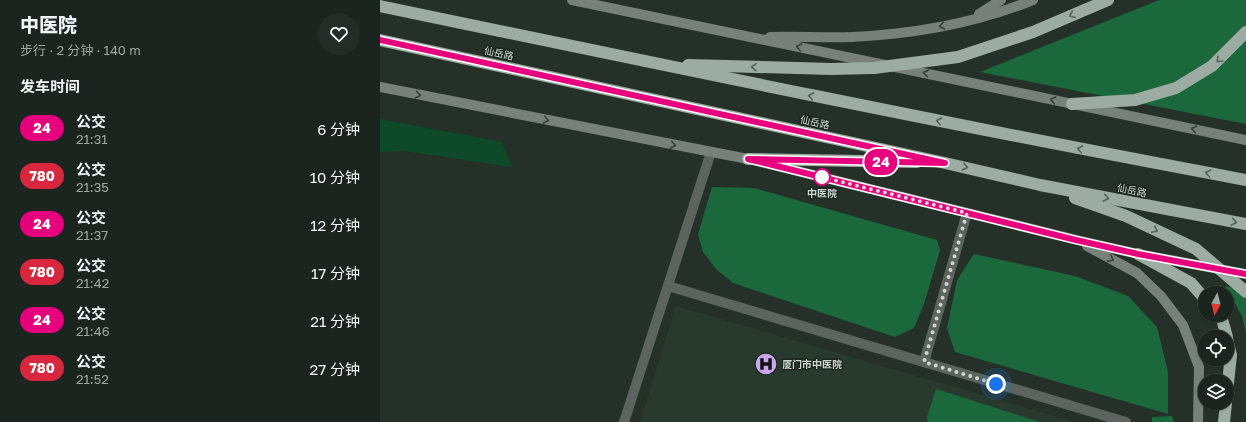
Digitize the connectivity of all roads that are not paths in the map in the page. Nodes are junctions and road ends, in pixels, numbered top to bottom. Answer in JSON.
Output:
{"nodes":[{"id":1,"x":572,"y":0,"type":"edge"},
{"id":2,"x":1001,"y":0,"type":"edge"},
{"id":3,"x":1033,"y":0,"type":"edge"},
{"id":4,"x":1108,"y":0,"type":"edge"},
{"id":5,"x":380,"y":6,"type":"edge"},
{"id":6,"x":968,"y":21,"type":"junction"},
{"id":7,"x":1246,"y":32,"type":"edge"},
{"id":8,"x":753,"y":38,"type":"junction"},
{"id":9,"x":380,"y":40,"type":"edge"},
{"id":10,"x":656,"y":64,"type":"junction"},
{"id":11,"x":380,"y":87,"type":"edge"},
{"id":12,"x":1072,"y":104,"type":"junction"},
{"id":13,"x":1246,"y":140,"type":"edge"},
{"id":14,"x":710,"y":152,"type":"junction"},
{"id":15,"x":748,"y":159,"type":"junction"},
{"id":16,"x":945,"y":163,"type":"junction"},
{"id":17,"x":1246,"y":180,"type":"edge"},
{"id":18,"x":1040,"y":185,"type":"junction"},
{"id":19,"x":967,"y":213,"type":"junction"},
{"id":20,"x":1246,"y":224,"type":"edge"},
{"id":21,"x":1076,"y":240,"type":"junction"},
{"id":22,"x":1138,"y":254,"type":"junction"},
{"id":23,"x":1246,"y":274,"type":"edge"},
{"id":24,"x":668,"y":286,"type":"junction"},
{"id":25,"x":1198,"y":291,"type":"edge"},
{"id":26,"x":1246,"y":292,"type":"edge"},
{"id":27,"x":924,"y":362,"type":"junction"},
{"id":28,"x":1225,"y":410,"type":"edge"},
{"id":29,"x":624,"y":422,"type":"edge"},
{"id":30,"x":1126,"y":422,"type":"edge"},
{"id":31,"x":1198,"y":422,"type":"edge"},
{"id":32,"x":1224,"y":422,"type":"edge"}],
"edges":[{"from":1,"to":8,"type":"main road"},
{"from":2,"to":6,"type":"main road"},
{"from":3,"to":6,"type":"main road"},
{"from":4,"to":10,"type":"highway","one_way":true},
{"from":5,"to":10,"type":"highway"},
{"from":6,"to":8,"type":"main road","one_way":true},
{"from":7,"to":12,"type":"highway","one_way":true},
{"from":12,"to":8,"type":"main road","one_way":true},
{"from":9,"to":16,"type":"highway","name":"仙岳路"},
{"from":17,"to":10,"type":"highway","one_way":true},
{"from":11,"to":14,"type":"main road","one_way":true},
{"from":13,"to":12,"type":"main road","one_way":true},
{"from":14,"to":15,"type":"main road"},
{"from":14,"to":24,"type":"street"},
{"from":15,"to":16,"type":"highway"},
{"from":15,"to":19,"type":"main road"},
{"from":16,"to":18,"type":"highway","name":"仙岳路","one_way":true},
{"from":18,"to":20,"type":"highway","name":"仙岳路","one_way":true},
{"from":18,"to":26,"type":"highway","one_way":true},
{"from":19,"to":21,"type":"main road"},
{"from":19,"to":27,"type":"street"},
{"from":21,"to":22,"type":"main road"},
{"from":21,"to":31,"type":"main road","one_way":true},
{"from":22,"to":23,"type":"main road"},
{"from":22,"to":25,"type":"highway"},
{"from":24,"to":27,"type":"street"},
{"from":24,"to":29,"type":"street"},
{"from":27,"to":30,"type":"street"},
{"from":28,"to":32,"type":"highway"}]}
